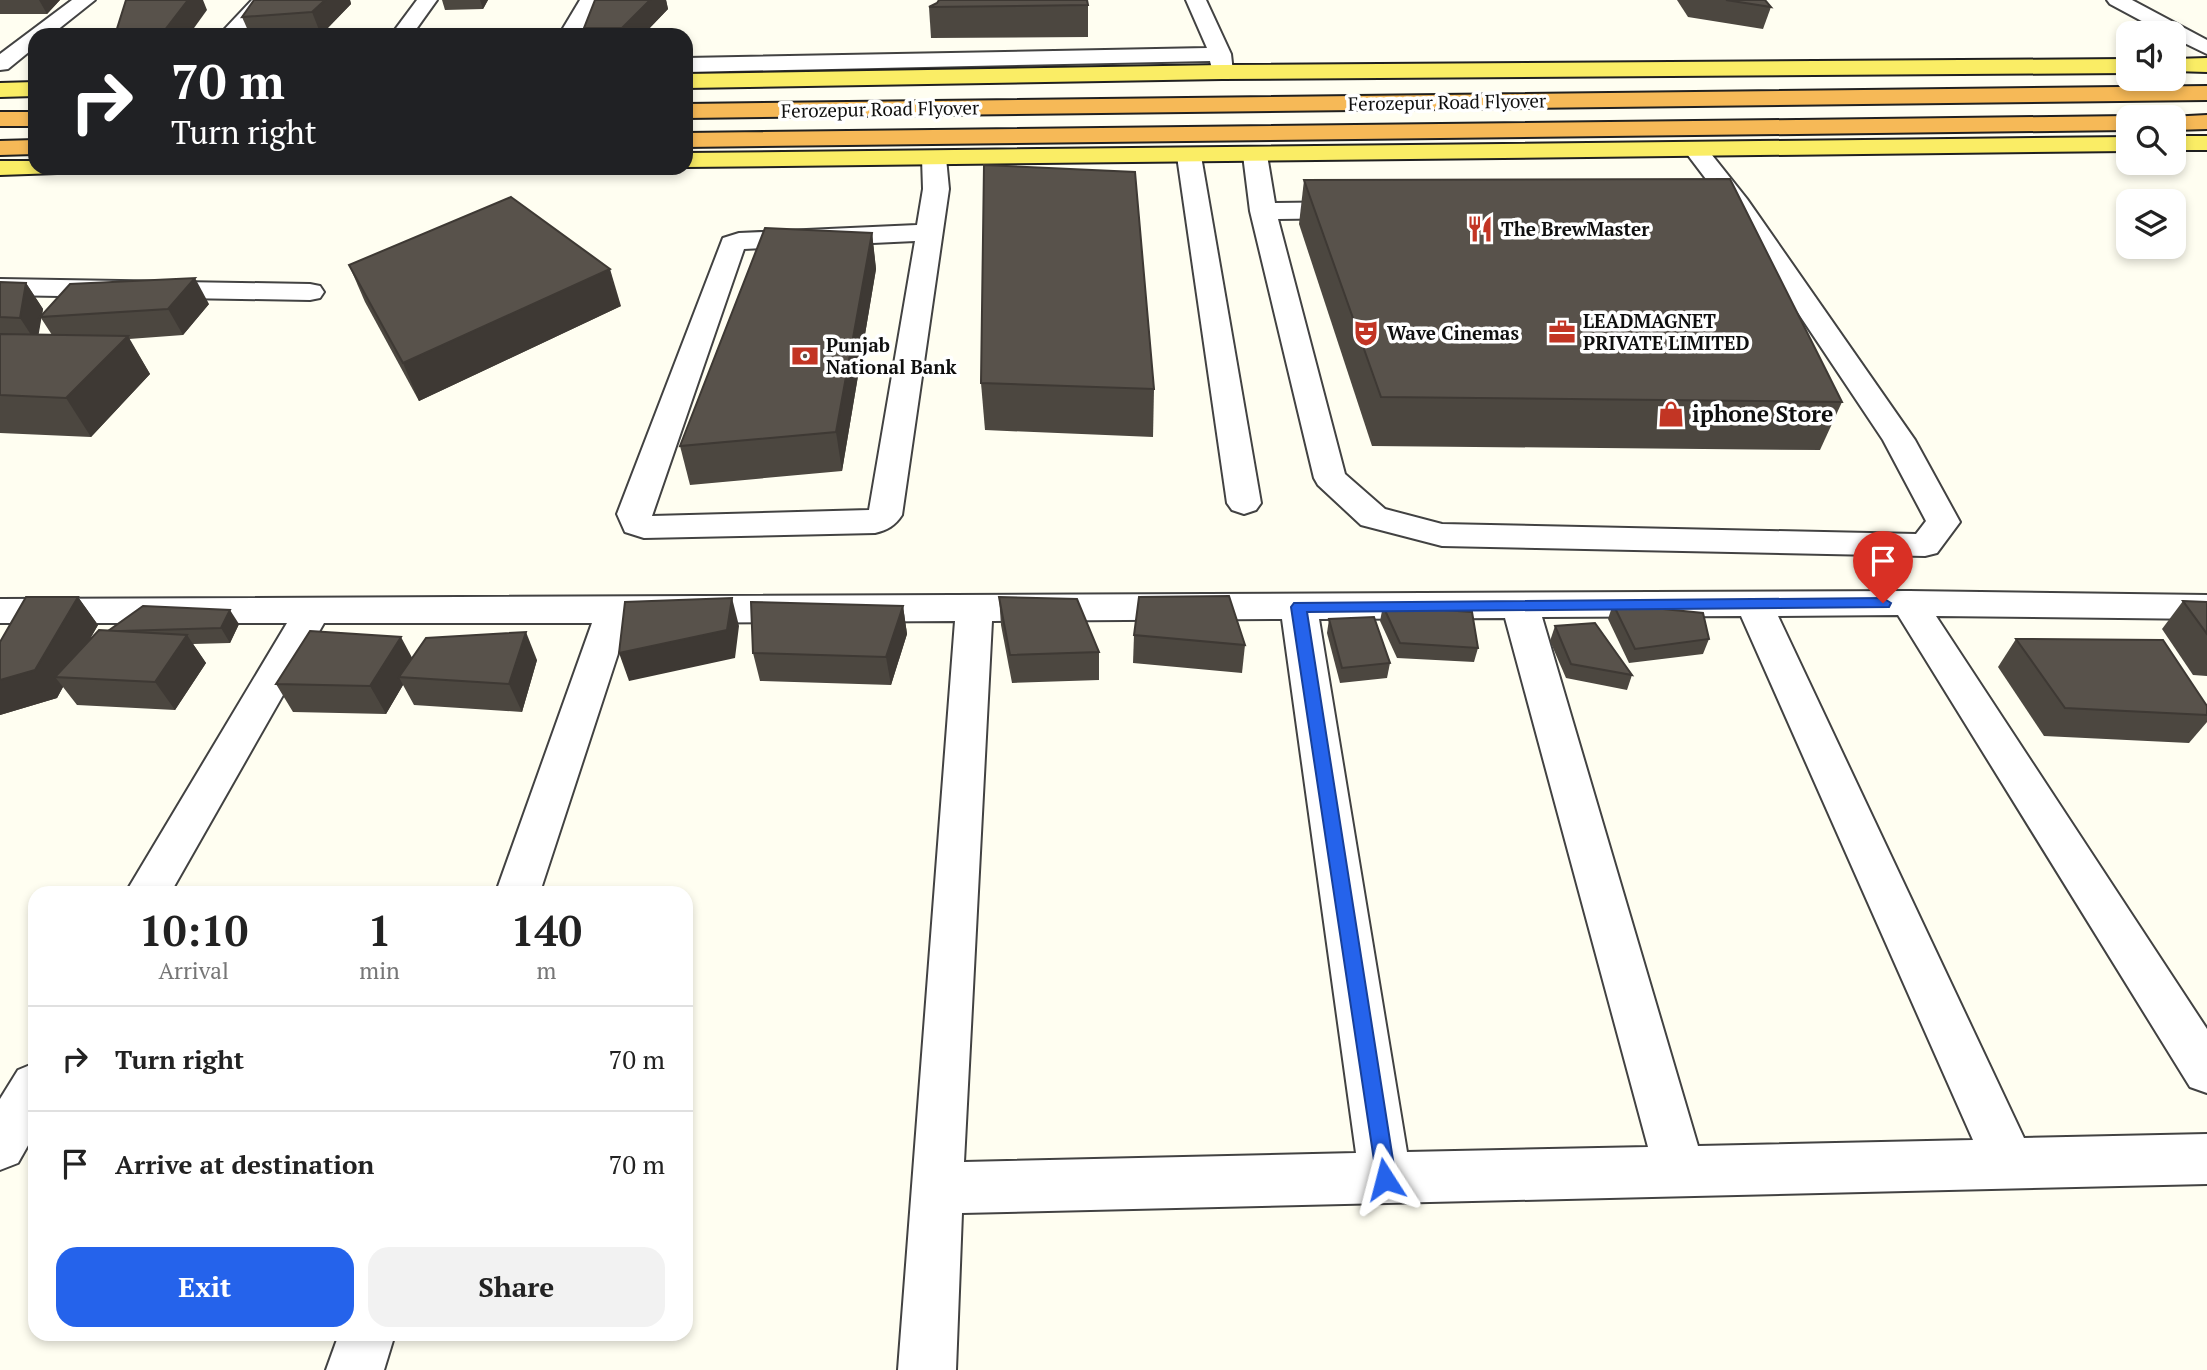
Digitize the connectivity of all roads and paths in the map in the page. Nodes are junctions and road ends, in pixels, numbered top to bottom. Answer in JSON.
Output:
{"nodes":[{"id":1,"x":85,"y":0,"type":"edge"},
{"id":2,"x":263,"y":0,"type":"edge"},
{"id":3,"x":427,"y":0,"type":"edge"},
{"id":4,"x":590,"y":0,"type":"edge"},
{"id":5,"x":1196,"y":0,"type":"edge"},
{"id":6,"x":2117,"y":0,"type":"edge"},
{"id":7,"x":47,"y":28,"type":"edge"},
{"id":8,"x":236,"y":28,"type":"edge"},
{"id":9,"x":406,"y":28,"type":"edge"},
{"id":10,"x":573,"y":28,"type":"edge"},
{"id":11,"x":28,"y":42,"type":"edge"},
{"id":12,"x":2207,"y":48,"type":"edge"},
{"id":13,"x":1221,"y":63,"type":"junction"},
{"id":14,"x":0,"y":64,"type":"edge"},
{"id":15,"x":693,"y":65,"type":"edge"},
{"id":16,"x":2186,"y":65,"type":"edge"},
{"id":17,"x":2207,"y":65,"type":"edge"},
{"id":18,"x":2116,"y":66,"type":"edge"},
{"id":19,"x":28,"y":70,"type":"edge"},
{"id":20,"x":0,"y":71,"type":"edge"},
{"id":21,"x":693,"y":81,"type":"edge"},
{"id":22,"x":28,"y":89,"type":"edge"},
{"id":23,"x":0,"y":90,"type":"edge"},
{"id":24,"x":2207,"y":93,"type":"edge"},
{"id":25,"x":693,"y":111,"type":"edge"},
{"id":26,"x":0,"y":119,"type":"edge"},
{"id":27,"x":28,"y":119,"type":"edge"},
{"id":28,"x":2207,"y":122,"type":"edge"},
{"id":29,"x":2116,"y":123,"type":"edge"},
{"id":30,"x":2186,"y":123,"type":"edge"},
{"id":31,"x":693,"y":141,"type":"edge"},
{"id":32,"x":2186,"y":143,"type":"edge"},
{"id":33,"x":2207,"y":143,"type":"edge"},
{"id":34,"x":2116,"y":144,"type":"edge"},
{"id":35,"x":28,"y":147,"type":"edge"},
{"id":36,"x":0,"y":148,"type":"edge"},
{"id":37,"x":1696,"y":150,"type":"junction"},
{"id":38,"x":1255,"y":155,"type":"junction"},
{"id":39,"x":1189,"y":156,"type":"junction"},
{"id":40,"x":934,"y":158,"type":"junction"},
{"id":41,"x":693,"y":160,"type":"edge"},
{"id":42,"x":0,"y":168,"type":"edge"},
{"id":43,"x":28,"y":168,"type":"edge"},
{"id":44,"x":1375,"y":210,"type":"edge"},
{"id":45,"x":1263,"y":211,"type":"junction"},
{"id":46,"x":929,"y":232,"type":"junction"},
{"id":47,"x":0,"y":287,"type":"edge"},
{"id":48,"x":310,"y":292,"type":"dead end"},
{"id":49,"x":1244,"y":503,"type":"dead end"},
{"id":50,"x":1909,"y":603,"type":"junction"},
{"id":51,"x":1754,"y":604,"type":"junction"},
{"id":52,"x":1520,"y":606,"type":"junction"},
{"id":53,"x":1299,"y":607,"type":"junction"},
{"id":54,"x":2207,"y":607,"type":"edge"},
{"id":55,"x":974,"y":609,"type":"junction"},
{"id":56,"x":313,"y":610,"type":"junction"},
{"id":57,"x":0,"y":611,"type":"edge"},
{"id":58,"x":614,"y":611,"type":"junction"},
{"id":59,"x":152,"y":886,"type":"edge"},
{"id":60,"x":520,"y":886,"type":"edge"},
{"id":61,"x":2207,"y":1072,"type":"edge"},
{"id":62,"x":28,"y":1098,"type":"edge"},
{"id":63,"x":0,"y":1146,"type":"edge"},
{"id":64,"x":2207,"y":1159,"type":"edge"},
{"id":65,"x":2008,"y":1163,"type":"junction"},
{"id":66,"x":1681,"y":1171,"type":"junction"},
{"id":67,"x":1385,"y":1179,"type":"junction"},
{"id":68,"x":937,"y":1188,"type":"junction"},
{"id":69,"x":365,"y":1341,"type":"edge"},
{"id":70,"x":355,"y":1370,"type":"edge"},
{"id":71,"x":927,"y":1370,"type":"edge"}],
"edges":[{"from":1,"to":7,"type":"street"},
{"from":2,"to":8,"type":"street"},
{"from":3,"to":9,"type":"street"},
{"from":4,"to":10,"type":"street"},
{"from":5,"to":13,"type":"street"},
{"from":6,"to":12,"type":"street"},
{"from":11,"to":14,"type":"street"},
{"from":13,"to":15,"type":"street"},
{"from":13,"to":18,"type":"main road"},
{"from":13,"to":21,"type":"main road"},
{"from":16,"to":17,"type":"main road"},
{"from":19,"to":20,"type":"street"},
{"from":22,"to":23,"type":"main road"},
{"from":24,"to":25,"type":"highway","name":"Ferozepur Road Flyover"},
{"from":26,"to":27,"type":"highway"},
{"from":28,"to":30,"type":"highway"},
{"from":29,"to":31,"type":"highway","name":"Ferozepur Road Flyover"},
{"from":32,"to":33,"type":"main road"},
{"from":34,"to":37,"type":"main road"},
{"from":35,"to":36,"type":"highway"},
{"from":37,"to":38,"type":"main road"},
{"from":37,"to":45,"type":"street"},
{"from":38,"to":39,"type":"main road"},
{"from":38,"to":45,"type":"street"},
{"from":39,"to":40,"type":"main road"},
{"from":39,"to":49,"type":"street"},
{"from":40,"to":41,"type":"main road"},
{"from":40,"to":46,"type":"street"},
{"from":42,"to":43,"type":"main road"},
{"from":44,"to":45,"type":"street"},
{"from":46,"to":46,"type":"street"},
{"from":47,"to":48,"type":"street"},
{"from":50,"to":51,"type":"street"},
{"from":50,"to":54,"type":"street"},
{"from":50,"to":61,"type":"street"},
{"from":51,"to":52,"type":"street"},
{"from":51,"to":65,"type":"street"},
{"from":52,"to":53,"type":"street"},
{"from":52,"to":66,"type":"street"},
{"from":53,"to":55,"type":"street"},
{"from":53,"to":67,"type":"street"},
{"from":55,"to":58,"type":"street"},
{"from":55,"to":68,"type":"street"},
{"from":56,"to":57,"type":"street"},
{"from":56,"to":58,"type":"street"},
{"from":56,"to":59,"type":"street"},
{"from":58,"to":60,"type":"street"},
{"from":62,"to":63,"type":"street"},
{"from":64,"to":65,"type":"street"},
{"from":65,"to":66,"type":"street"},
{"from":66,"to":67,"type":"street"},
{"from":67,"to":68,"type":"street"},
{"from":68,"to":71,"type":"street"},
{"from":69,"to":70,"type":"street"}]}
